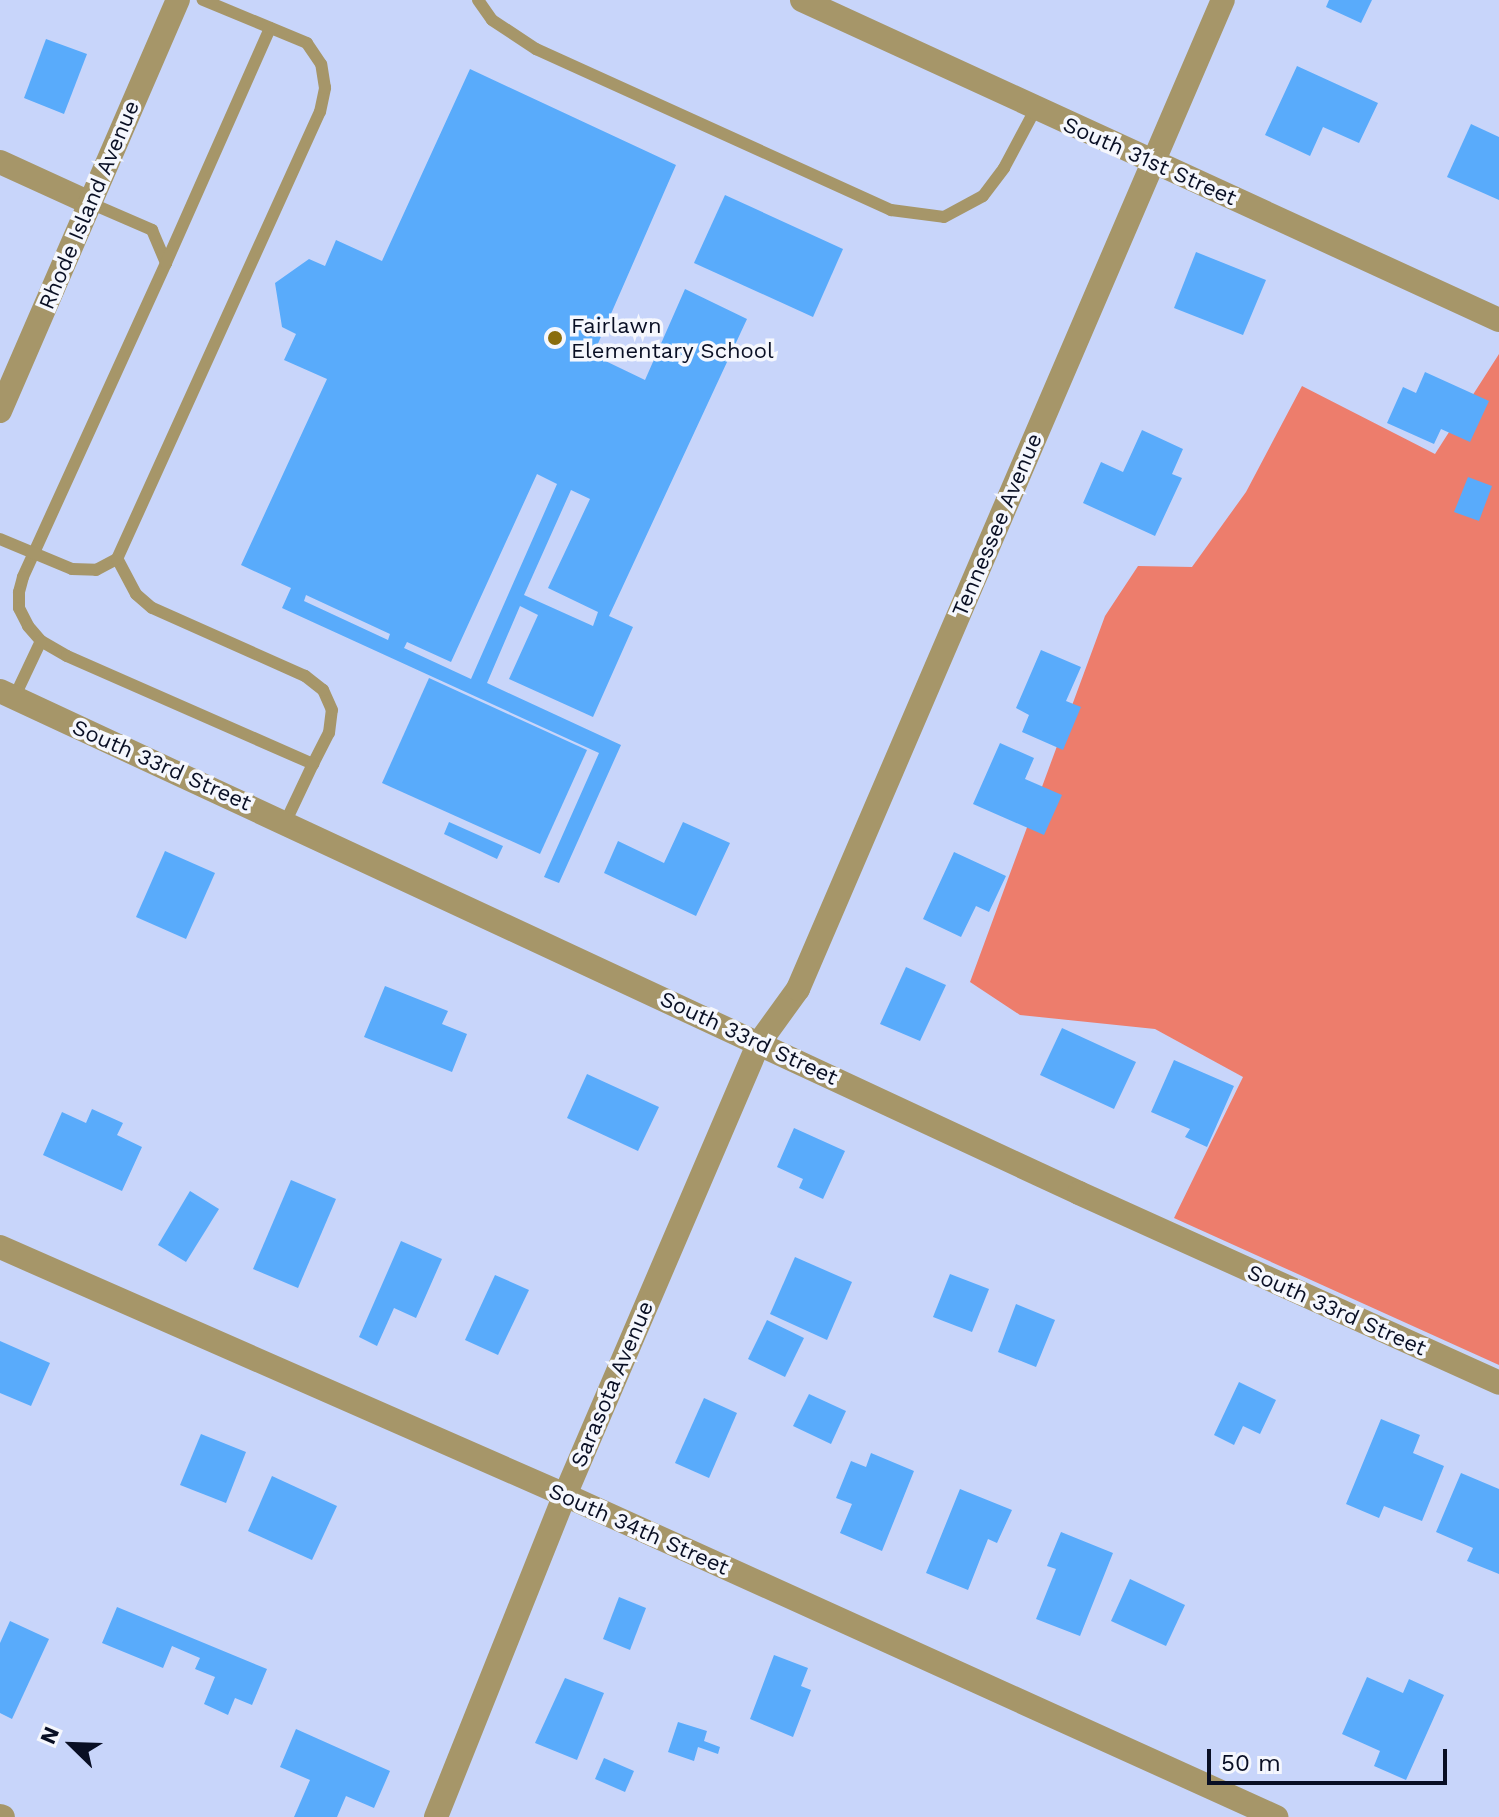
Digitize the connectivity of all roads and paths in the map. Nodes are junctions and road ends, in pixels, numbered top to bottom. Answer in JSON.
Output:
{"nodes":[{"id":1,"x":178,"y":0,"type":"edge"},
{"id":2,"x":203,"y":0,"type":"edge"},
{"id":3,"x":478,"y":0,"type":"edge"},
{"id":4,"x":802,"y":0,"type":"edge"},
{"id":5,"x":1223,"y":0,"type":"edge"},
{"id":6,"x":270,"y":28,"type":"junction"},
{"id":7,"x":1035,"y":110,"type":"junction"},
{"id":8,"x":0,"y":162,"type":"edge"},
{"id":9,"x":1153,"y":163,"type":"junction"},
{"id":10,"x":90,"y":203,"type":"junction"},
{"id":11,"x":166,"y":263,"type":"junction"},
{"id":12,"x":1499,"y":320,"type":"edge"},
{"id":13,"x":0,"y":411,"type":"edge"},
{"id":14,"x":0,"y":539,"type":"edge"},
{"id":15,"x":35,"y":555,"type":"junction"},
{"id":16,"x":117,"y":559,"type":"junction"},
{"id":17,"x":41,"y":641,"type":"junction"},
{"id":18,"x":7,"y":694,"type":"edge"},
{"id":19,"x":313,"y":764,"type":"junction"},
{"id":20,"x":286,"y":821,"type":"junction"},
{"id":21,"x":759,"y":1043,"type":"junction"},
{"id":22,"x":0,"y":1247,"type":"edge"},
{"id":23,"x":1499,"y":1383,"type":"edge"},
{"id":24,"x":565,"y":1495,"type":"junction"},
{"id":25,"x":436,"y":1817,"type":"edge"},
{"id":26,"x":1276,"y":1817,"type":"edge"}],
"edges":[{"from":1,"to":10,"type":"street","name":"Rhode Island Avenue"},
{"from":2,"to":6,"type":"lane"},
{"from":3,"to":7,"type":"lane"},
{"from":4,"to":7,"type":"street","name":"South 31st Street"},
{"from":5,"to":9,"type":"street","name":"Tennessee Avenue"},
{"from":6,"to":11,"type":"lane"},
{"from":6,"to":16,"type":"lane"},
{"from":7,"to":9,"type":"street","name":"South 31st Street"},
{"from":8,"to":10,"type":"street"},
{"from":9,"to":12,"type":"street","name":"South 31st Street"},
{"from":9,"to":21,"type":"street","name":"Tennessee Avenue"},
{"from":10,"to":11,"type":"lane"},
{"from":10,"to":13,"type":"street","name":"Rhode Island Avenue"},
{"from":11,"to":15,"type":"lane"},
{"from":14,"to":15,"type":"lane"},
{"from":15,"to":16,"type":"lane"},
{"from":15,"to":17,"type":"lane"},
{"from":16,"to":19,"type":"lane"},
{"from":17,"to":18,"type":"lane"},
{"from":17,"to":19,"type":"lane"},
{"from":18,"to":20,"type":"street","name":"South 33rd Street"},
{"from":19,"to":20,"type":"lane"},
{"from":20,"to":21,"type":"street","name":"South 33rd Street"},
{"from":21,"to":23,"type":"street","name":"South 33rd Street"},
{"from":21,"to":24,"type":"street","name":"Sarasota Avenue"},
{"from":22,"to":24,"type":"street","name":"South 34th Street"},
{"from":24,"to":25,"type":"street","name":"Sarasota Avenue"},
{"from":24,"to":26,"type":"street","name":"South 34th Street"}]}
